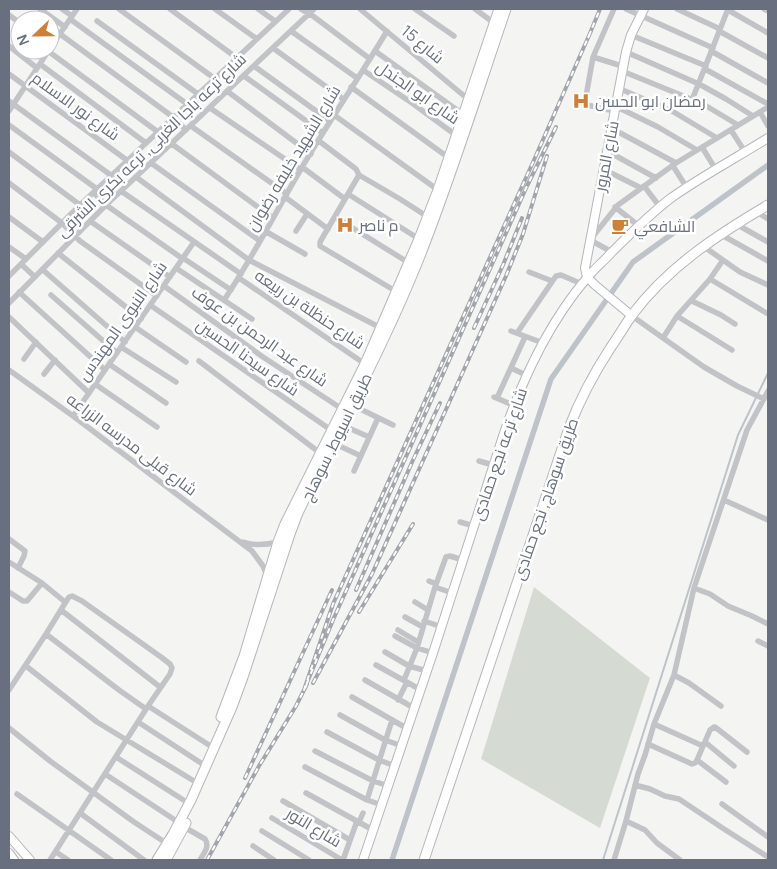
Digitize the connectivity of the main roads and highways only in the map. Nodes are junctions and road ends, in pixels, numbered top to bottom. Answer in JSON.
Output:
{"nodes":[{"id":1,"x":499,"y":9,"type":"edge"},
{"id":2,"x":506,"y":9,"type":"edge"},
{"id":3,"x":489,"y":50,"type":"junction"},
{"id":4,"x":768,"y":205,"type":"edge"},
{"id":5,"x":416,"y":255,"type":"junction"},
{"id":6,"x":282,"y":544,"type":"junction"},
{"id":7,"x":198,"y":778,"type":"junction"},
{"id":8,"x":151,"y":860,"type":"edge"},
{"id":9,"x":157,"y":860,"type":"edge"},
{"id":10,"x":166,"y":860,"type":"edge"},
{"id":11,"x":424,"y":860,"type":"edge"}],
"edges":[{"from":1,"to":3,"type":"main road","name":"طريق اسيوط, سوهاج"},
{"from":2,"to":3,"type":"main road","name":"طريق اسيوط, سوهاج"},
{"from":3,"to":5,"type":"main road","name":"طريق اسيوط, سوهاج"},
{"from":3,"to":5,"type":"main road","name":"طريق اسيوط, سوهاج"},
{"from":4,"to":11,"type":"main road","name":"طريق سوهاج, نجع حمادى"},
{"from":5,"to":6,"type":"main road","name":"طريق اسيوط, سوهاج"},
{"from":5,"to":6,"type":"main road","name":"طريق اسيوط, سوهاج"},
{"from":6,"to":7,"type":"main road","name":"طريق اسيوط, سوهاج"},
{"from":6,"to":7,"type":"main road","name":"طريق اسيوط, سوهاج"},
{"from":7,"to":8,"type":"main road","name":"طريق اسيوط, سوهاج"},
{"from":7,"to":9,"type":"main road","name":"طريق اسيوط, سوهاج"},
{"from":7,"to":10,"type":"main road"}]}
